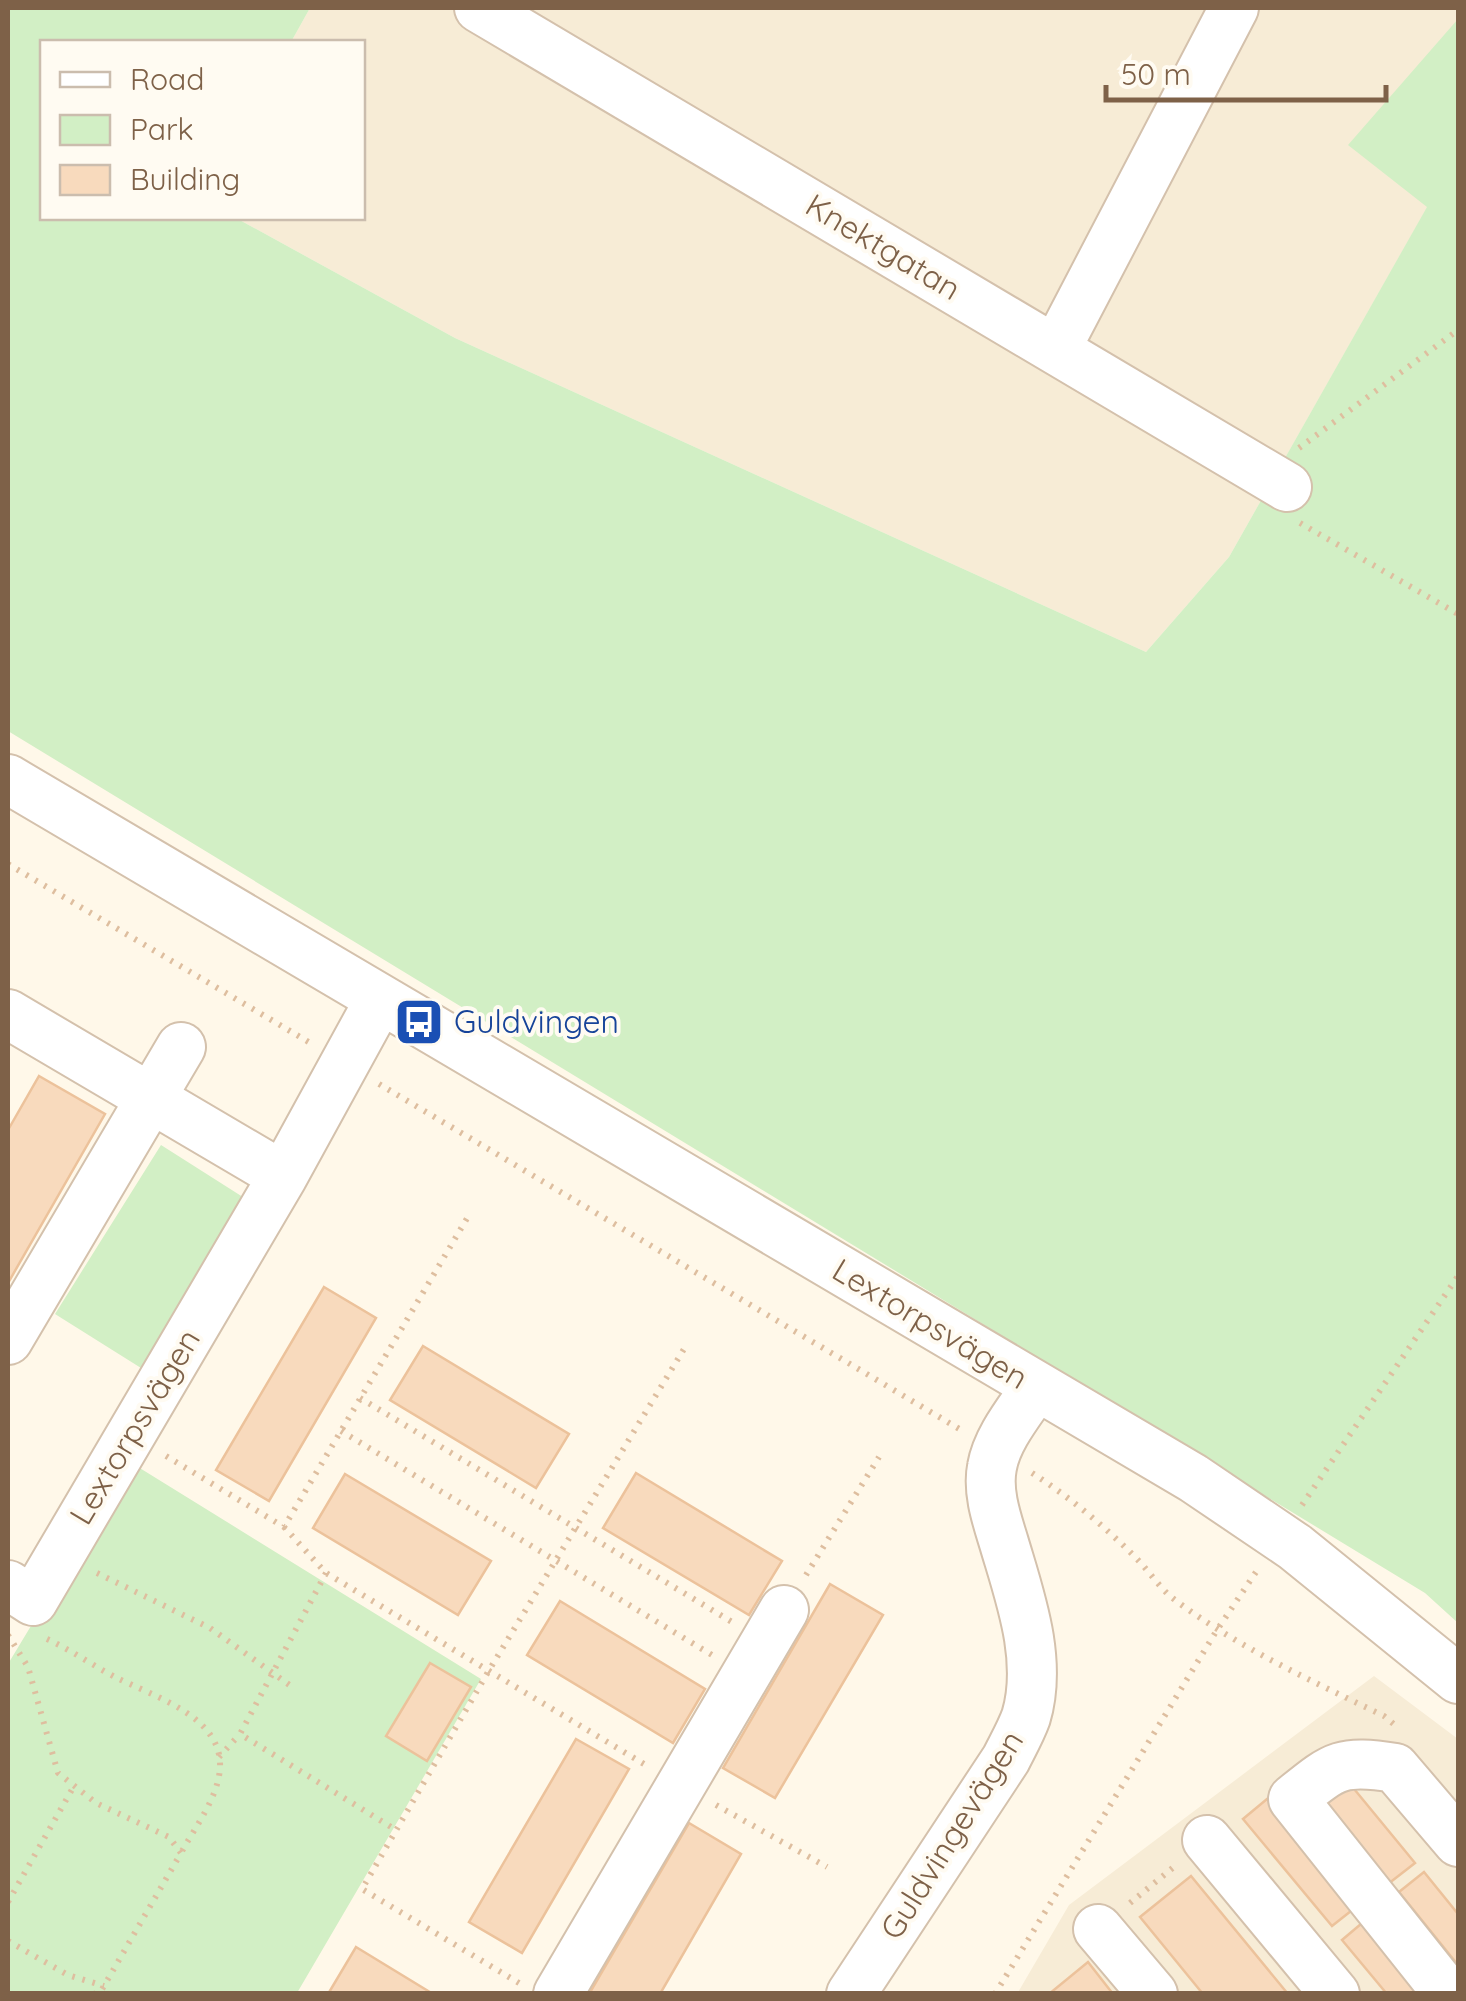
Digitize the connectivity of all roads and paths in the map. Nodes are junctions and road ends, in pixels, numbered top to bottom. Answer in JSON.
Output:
{"nodes":[{"id":1,"x":480,"y":8,"type":"edge"},
{"id":2,"x":1234,"y":8,"type":"edge"},
{"id":3,"x":1458,"y":330,"type":"edge"},
{"id":4,"x":1056,"y":350,"type":"junction"},
{"id":5,"x":1273,"y":478,"type":"junction"},
{"id":6,"x":1458,"y":614,"type":"edge"},
{"id":7,"x":8,"y":780,"type":"edge"},
{"id":8,"x":8,"y":864,"type":"edge"},
{"id":9,"x":380,"y":999,"type":"junction"},
{"id":10,"x":11,"y":1025,"type":"edge"},
{"id":11,"x":180,"y":1047,"type":"dead end"},
{"id":12,"x":346,"y":1064,"type":"junction"},
{"id":13,"x":151,"y":1099,"type":"junction"},
{"id":14,"x":283,"y":1176,"type":"junction"},
{"id":15,"x":470,"y":1215,"type":"dead end"},
{"id":16,"x":1458,"y":1276,"type":"edge"},
{"id":17,"x":8,"y":1340,"type":"edge"},
{"id":18,"x":687,"y":1344,"type":"dead end"},
{"id":19,"x":1036,"y":1386,"type":"junction"},
{"id":20,"x":360,"y":1398,"type":"junction"},
{"id":21,"x":341,"y":1431,"type":"junction"},
{"id":22,"x":132,"y":1434,"type":"junction"},
{"id":23,"x":996,"y":1450,"type":"junction"},
{"id":24,"x":879,"y":1457,"type":"dead end"},
{"id":25,"x":1302,"y":1506,"type":"dead end"},
{"id":26,"x":284,"y":1527,"type":"junction"},
{"id":27,"x":576,"y":1528,"type":"junction"},
{"id":28,"x":60,"y":1554,"type":"junction"},
{"id":29,"x":557,"y":1561,"type":"junction"},
{"id":30,"x":1256,"y":1572,"type":"dead end"},
{"id":31,"x":326,"y":1573,"type":"junction"},
{"id":32,"x":17,"y":1619,"type":"edge"},
{"id":33,"x":1217,"y":1630,"type":"junction"},
{"id":34,"x":766,"y":1643,"type":"junction"},
{"id":35,"x":488,"y":1672,"type":"junction"},
{"id":36,"x":274,"y":1675,"type":"junction"},
{"id":37,"x":1458,"y":1679,"type":"edge"},
{"id":38,"x":295,"y":1689,"type":"dead end"},
{"id":39,"x":240,"y":1734,"type":"junction"},
{"id":40,"x":1409,"y":1736,"type":"dead end"},
{"id":41,"x":219,"y":1757,"type":"junction"},
{"id":42,"x":74,"y":1786,"type":"junction"},
{"id":43,"x":681,"y":1786,"type":"junction"},
{"id":44,"x":396,"y":1830,"type":"junction"},
{"id":45,"x":1207,"y":1840,"type":"joint"},
{"id":46,"x":1458,"y":1842,"type":"edge"},
{"id":47,"x":181,"y":1853,"type":"junction"},
{"id":48,"x":827,"y":1867,"type":"dead end"},
{"id":49,"x":1064,"y":1880,"type":"junction"},
{"id":50,"x":8,"y":1902,"type":"edge"},
{"id":51,"x":1098,"y":1929,"type":"junction"},
{"id":52,"x":8,"y":1941,"type":"edge"},
{"id":53,"x":104,"y":1986,"type":"junction"},
{"id":54,"x":539,"y":1989,"type":"edge"},
{"id":55,"x":94,"y":1994,"type":"edge"},
{"id":56,"x":852,"y":1994,"type":"edge"},
{"id":57,"x":995,"y":1994,"type":"edge"},
{"id":58,"x":1153,"y":1994,"type":"edge"},
{"id":59,"x":1335,"y":1994,"type":"edge"},
{"id":60,"x":1448,"y":1994,"type":"edge"}],
"edges":[{"from":1,"to":4,"type":"street","name":"Knektgatan"},
{"from":2,"to":4,"type":"street"},
{"from":3,"to":5,"type":"path"},
{"from":4,"to":5,"type":"street","name":"Knektgatan"},
{"from":5,"to":6,"type":"path"},
{"from":7,"to":9,"type":"street","name":"Lextorpsvägen"},
{"from":8,"to":12,"type":"path"},
{"from":9,"to":12,"type":"street","name":"Lextorpsvägen"},
{"from":9,"to":19,"type":"street","name":"Lextorpsvägen"},
{"from":10,"to":13,"type":"street"},
{"from":11,"to":13,"type":"street"},
{"from":12,"to":14,"type":"street","name":"Lextorpsvägen"},
{"from":12,"to":23,"type":"path"},
{"from":13,"to":14,"type":"street"},
{"from":13,"to":17,"type":"street"},
{"from":14,"to":22,"type":"street","name":"Lextorpsvägen"},
{"from":15,"to":20,"type":"path"},
{"from":16,"to":25,"type":"path"},
{"from":18,"to":27,"type":"path"},
{"from":19,"to":23,"type":"street","name":"Guldvingevägen"},
{"from":19,"to":37,"type":"street","name":"Lextorpsvägen"},
{"from":20,"to":21,"type":"path"},
{"from":20,"to":27,"type":"path"},
{"from":21,"to":26,"type":"path"},
{"from":21,"to":29,"type":"path"},
{"from":22,"to":26,"type":"path"},
{"from":22,"to":28,"type":"street","name":"Lextorpsvägen"},
{"from":23,"to":33,"type":"path"},
{"from":23,"to":56,"type":"street","name":"Guldvingevägen"},
{"from":24,"to":34,"type":"path"},
{"from":26,"to":31,"type":"path"},
{"from":27,"to":29,"type":"path"},
{"from":27,"to":34,"type":"path"},
{"from":28,"to":32,"type":"street","name":"Lextorpsvägen"},
{"from":28,"to":36,"type":"path"},
{"from":29,"to":34,"type":"path"},
{"from":29,"to":35,"type":"path"},
{"from":30,"to":33,"type":"path"},
{"from":31,"to":35,"type":"path"},
{"from":31,"to":36,"type":"path"},
{"from":32,"to":41,"type":"path"},
{"from":32,"to":42,"type":"path"},
{"from":33,"to":40,"type":"path"},
{"from":33,"to":49,"type":"path"},
{"from":34,"to":43,"type":"street"},
{"from":35,"to":43,"type":"path"},
{"from":35,"to":44,"type":"path"},
{"from":36,"to":38,"type":"path"},
{"from":36,"to":39,"type":"path"},
{"from":39,"to":41,"type":"path"},
{"from":39,"to":44,"type":"path"},
{"from":41,"to":47,"type":"path"},
{"from":42,"to":47,"type":"path"},
{"from":42,"to":50,"type":"path"},
{"from":43,"to":48,"type":"path"},
{"from":43,"to":54,"type":"street"},
{"from":44,"to":54,"type":"path"},
{"from":45,"to":51,"type":"path"},
{"from":45,"to":59,"type":"street"},
{"from":46,"to":60,"type":"street"},
{"from":47,"to":53,"type":"path"},
{"from":49,"to":51,"type":"path"},
{"from":49,"to":57,"type":"path"},
{"from":51,"to":58,"type":"street"},
{"from":52,"to":53,"type":"path"},
{"from":53,"to":55,"type":"path"}]}
